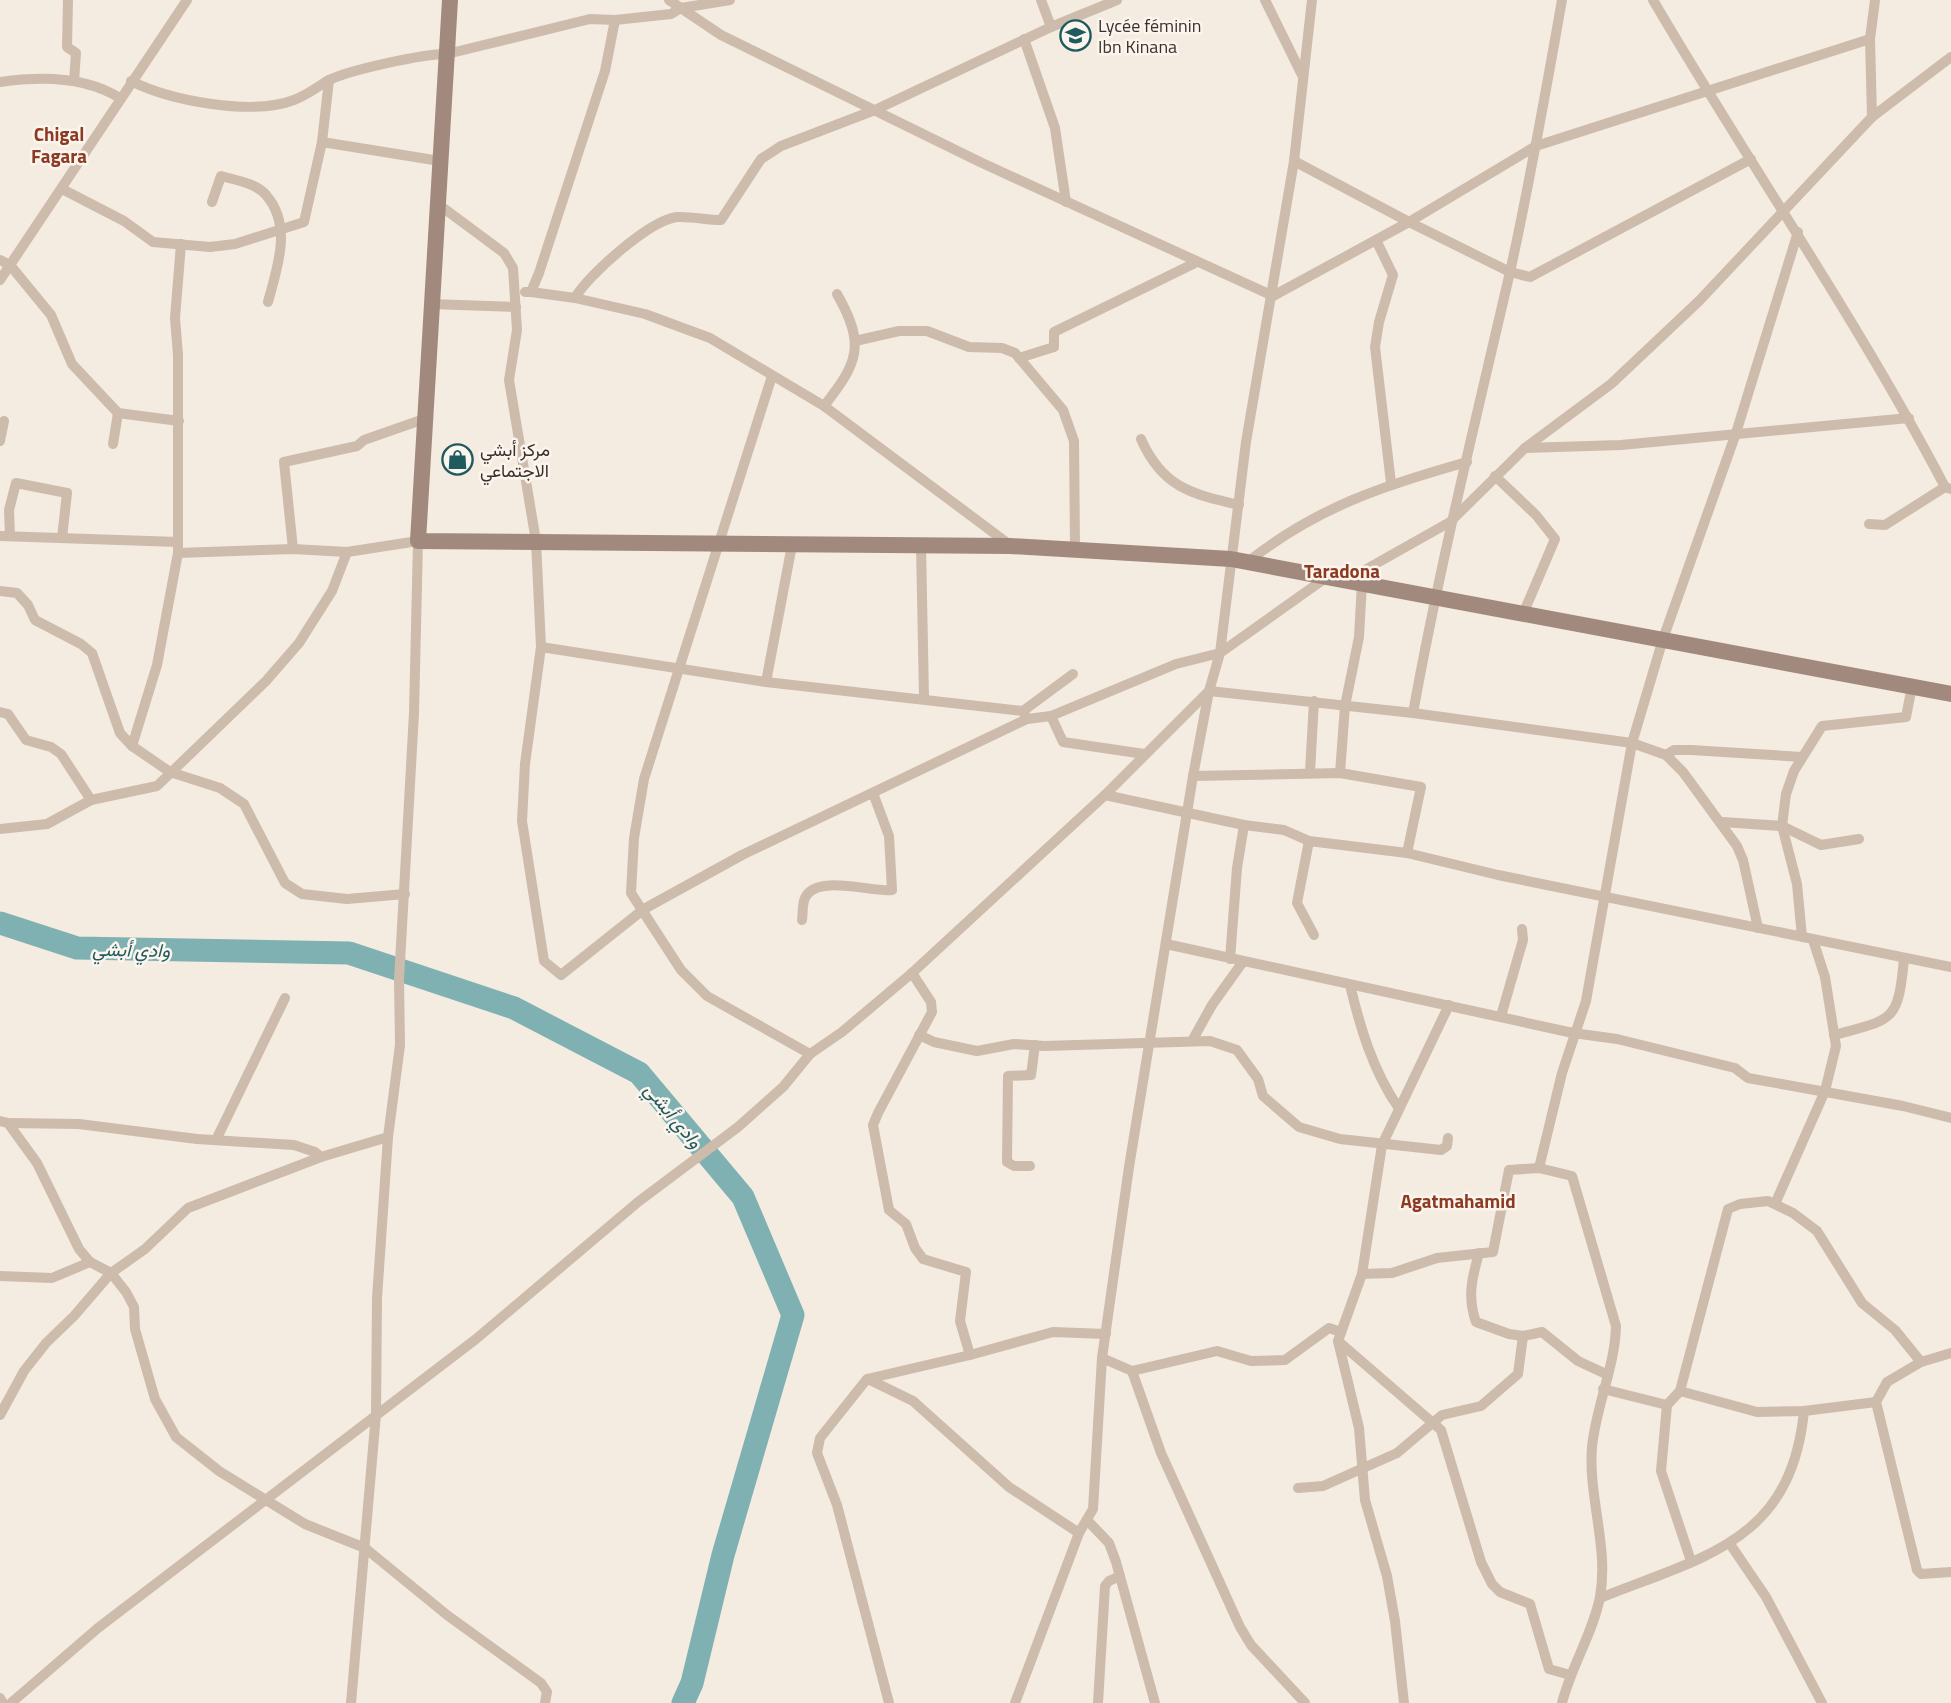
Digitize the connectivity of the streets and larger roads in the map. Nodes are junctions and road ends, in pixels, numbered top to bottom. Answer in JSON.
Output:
{"nodes":[{"id":1,"x":68,"y":0,"type":"edge"},
{"id":2,"x":187,"y":0,"type":"edge"},
{"id":3,"x":450,"y":0,"type":"edge"},
{"id":4,"x":669,"y":0,"type":"edge"},
{"id":5,"x":730,"y":0,"type":"edge"},
{"id":6,"x":1041,"y":0,"type":"edge"},
{"id":7,"x":1117,"y":0,"type":"edge"},
{"id":8,"x":1265,"y":0,"type":"edge"},
{"id":9,"x":1312,"y":0,"type":"edge"},
{"id":10,"x":1562,"y":0,"type":"edge"},
{"id":11,"x":1653,"y":0,"type":"edge"},
{"id":12,"x":1875,"y":0,"type":"edge"},
{"id":13,"x":681,"y":8,"type":"junction"},
{"id":14,"x":615,"y":20,"type":"junction"},
{"id":15,"x":1051,"y":27,"type":"junction"},
{"id":16,"x":1024,"y":39,"type":"junction"},
{"id":17,"x":1870,"y":39,"type":"junction"},
{"id":18,"x":447,"y":54,"type":"junction"},
{"id":19,"x":1951,"y":57,"type":"edge"},
{"id":20,"x":1302,"y":75,"type":"junction"},
{"id":21,"x":329,"y":80,"type":"junction"},
{"id":22,"x":74,"y":81,"type":"junction"},
{"id":23,"x":131,"y":81,"type":"junction"},
{"id":24,"x":0,"y":82,"type":"edge"},
{"id":25,"x":1706,"y":90,"type":"junction"},
{"id":26,"x":120,"y":98,"type":"junction"},
{"id":27,"x":875,"y":110,"type":"junction"},
{"id":28,"x":1872,"y":117,"type":"junction"},
{"id":29,"x":322,"y":142,"type":"junction"},
{"id":30,"x":1536,"y":146,"type":"junction"},
{"id":31,"x":1751,"y":159,"type":"junction"},
{"id":32,"x":440,"y":161,"type":"junction"},
{"id":33,"x":1294,"y":161,"type":"junction"},
{"id":34,"x":62,"y":189,"type":"junction"},
{"id":35,"x":212,"y":202,"type":"dead end"},
{"id":36,"x":1066,"y":202,"type":"junction"},
{"id":37,"x":438,"y":204,"type":"junction"},
{"id":38,"x":1784,"y":209,"type":"junction"},
{"id":39,"x":1409,"y":222,"type":"junction"},
{"id":40,"x":282,"y":230,"type":"junction"},
{"id":41,"x":1798,"y":232,"type":"junction"},
{"id":42,"x":1376,"y":240,"type":"junction"},
{"id":43,"x":181,"y":244,"type":"junction"},
{"id":44,"x":5,"y":262,"type":"edge"},
{"id":45,"x":1195,"y":263,"type":"junction"},
{"id":46,"x":1510,"y":272,"type":"junction"},
{"id":47,"x":0,"y":280,"type":"edge"},
{"id":48,"x":515,"y":291,"type":"junction"},
{"id":49,"x":531,"y":292,"type":"junction"},
{"id":50,"x":837,"y":294,"type":"dead end"},
{"id":51,"x":1273,"y":296,"type":"junction"},
{"id":52,"x":575,"y":298,"type":"junction"},
{"id":53,"x":268,"y":302,"type":"dead end"},
{"id":54,"x":430,"y":304,"type":"junction"},
{"id":55,"x":516,"y":307,"type":"junction"},
{"id":56,"x":855,"y":341,"type":"junction"},
{"id":57,"x":1019,"y":358,"type":"junction"},
{"id":58,"x":772,"y":376,"type":"junction"},
{"id":59,"x":824,"y":406,"type":"junction"},
{"id":60,"x":118,"y":414,"type":"junction"},
{"id":61,"x":1909,"y":418,"type":"junction"},
{"id":62,"x":424,"y":419,"type":"junction"},
{"id":63,"x":4,"y":421,"type":"dead end"},
{"id":64,"x":179,"y":421,"type":"junction"},
{"id":65,"x":1736,"y":433,"type":"junction"},
{"id":66,"x":1140,"y":439,"type":"dead end"},
{"id":67,"x":0,"y":441,"type":"edge"},
{"id":68,"x":113,"y":444,"type":"dead end"},
{"id":69,"x":1525,"y":448,"type":"junction"},
{"id":70,"x":1467,"y":462,"type":"junction"},
{"id":71,"x":1495,"y":476,"type":"junction"},
{"id":72,"x":1391,"y":483,"type":"junction"},
{"id":73,"x":1948,"y":488,"type":"edge"},
{"id":74,"x":1239,"y":505,"type":"junction"},
{"id":75,"x":1450,"y":522,"type":"junction"},
{"id":76,"x":1869,"y":524,"type":"dead end"},
{"id":77,"x":5,"y":536,"type":"edge"},
{"id":78,"x":62,"y":538,"type":"junction"},
{"id":79,"x":418,"y":541,"type":"junction"},
{"id":80,"x":536,"y":541,"type":"junction"},
{"id":81,"x":717,"y":544,"type":"junction"},
{"id":82,"x":792,"y":545,"type":"junction"},
{"id":83,"x":921,"y":545,"type":"junction"},
{"id":84,"x":1010,"y":546,"type":"junction"},
{"id":85,"x":1074,"y":547,"type":"junction"},
{"id":86,"x":178,"y":548,"type":"junction"},
{"id":87,"x":293,"y":549,"type":"junction"},
{"id":88,"x":347,"y":552,"type":"junction"},
{"id":89,"x":1231,"y":559,"type":"junction"},
{"id":90,"x":1249,"y":561,"type":"junction"},
{"id":91,"x":1327,"y":577,"type":"junction"},
{"id":92,"x":1354,"y":581,"type":"junction"},
{"id":93,"x":0,"y":591,"type":"edge"},
{"id":94,"x":1434,"y":596,"type":"junction"},
{"id":95,"x":1523,"y":614,"type":"junction"},
{"id":96,"x":1663,"y":639,"type":"junction"},
{"id":97,"x":541,"y":647,"type":"junction"},
{"id":98,"x":1220,"y":653,"type":"junction"},
{"id":99,"x":679,"y":671,"type":"junction"},
{"id":100,"x":1073,"y":674,"type":"dead end"},
{"id":101,"x":766,"y":682,"type":"junction"},
{"id":102,"x":1912,"y":686,"type":"junction"},
{"id":103,"x":1209,"y":691,"type":"junction"},
{"id":104,"x":1951,"y":694,"type":"edge"},
{"id":105,"x":924,"y":698,"type":"junction"},
{"id":106,"x":1314,"y":701,"type":"junction"},
{"id":107,"x":1345,"y":706,"type":"junction"},
{"id":108,"x":0,"y":712,"type":"edge"},
{"id":109,"x":1413,"y":713,"type":"junction"},
{"id":110,"x":1025,"y":715,"type":"junction"},
{"id":111,"x":1051,"y":716,"type":"junction"},
{"id":112,"x":1632,"y":743,"type":"junction"},
{"id":113,"x":132,"y":746,"type":"junction"},
{"id":114,"x":1144,"y":754,"type":"junction"},
{"id":115,"x":1666,"y":755,"type":"junction"},
{"id":116,"x":1802,"y":757,"type":"junction"},
{"id":117,"x":170,"y":772,"type":"junction"},
{"id":118,"x":1310,"y":772,"type":"junction"},
{"id":119,"x":1340,"y":773,"type":"junction"},
{"id":120,"x":1193,"y":776,"type":"junction"},
{"id":121,"x":873,"y":793,"type":"junction"},
{"id":122,"x":1105,"y":795,"type":"junction"},
{"id":123,"x":90,"y":800,"type":"junction"},
{"id":124,"x":1187,"y":811,"type":"junction"},
{"id":125,"x":1721,"y":822,"type":"junction"},
{"id":126,"x":1244,"y":825,"type":"junction"},
{"id":127,"x":1782,"y":826,"type":"junction"},
{"id":128,"x":0,"y":829,"type":"edge"},
{"id":129,"x":1858,"y":839,"type":"dead end"},
{"id":130,"x":1309,"y":841,"type":"junction"},
{"id":131,"x":1407,"y":853,"type":"junction"},
{"id":132,"x":404,"y":894,"type":"junction"},
{"id":133,"x":1603,"y":896,"type":"junction"},
{"id":134,"x":644,"y":909,"type":"junction"},
{"id":135,"x":802,"y":920,"type":"dead end"},
{"id":136,"x":1758,"y":928,"type":"junction"},
{"id":137,"x":1522,"y":929,"type":"dead end"},
{"id":138,"x":1314,"y":935,"type":"dead end"},
{"id":139,"x":1808,"y":939,"type":"junction"},
{"id":140,"x":1166,"y":944,"type":"junction"},
{"id":141,"x":1230,"y":959,"type":"junction"},
{"id":142,"x":1904,"y":959,"type":"junction"},
{"id":143,"x":1242,"y":963,"type":"junction"},
{"id":144,"x":1951,"y":967,"type":"edge"},
{"id":145,"x":912,"y":973,"type":"junction"},
{"id":146,"x":1349,"y":985,"type":"junction"},
{"id":147,"x":285,"y":998,"type":"dead end"},
{"id":148,"x":1449,"y":1005,"type":"junction"},
{"id":149,"x":1502,"y":1016,"type":"junction"},
{"id":150,"x":1573,"y":1033,"type":"junction"},
{"id":151,"x":919,"y":1035,"type":"junction"},
{"id":152,"x":1834,"y":1035,"type":"junction"},
{"id":153,"x":1192,"y":1041,"type":"junction"},
{"id":154,"x":1149,"y":1044,"type":"junction"},
{"id":155,"x":1035,"y":1045,"type":"junction"},
{"id":156,"x":810,"y":1054,"type":"junction"},
{"id":157,"x":1825,"y":1091,"type":"junction"},
{"id":158,"x":1398,"y":1107,"type":"junction"},
{"id":159,"x":1951,"y":1118,"type":"edge"},
{"id":160,"x":4,"y":1122,"type":"edge"},
{"id":161,"x":388,"y":1137,"type":"junction"},
{"id":162,"x":1448,"y":1138,"type":"dead end"},
{"id":163,"x":216,"y":1139,"type":"junction"},
{"id":164,"x":1382,"y":1145,"type":"junction"},
{"id":165,"x":321,"y":1157,"type":"junction"},
{"id":166,"x":1030,"y":1166,"type":"dead end"},
{"id":167,"x":1539,"y":1168,"type":"junction"},
{"id":168,"x":1775,"y":1204,"type":"junction"},
{"id":169,"x":1479,"y":1253,"type":"junction"},
{"id":170,"x":90,"y":1262,"type":"junction"},
{"id":171,"x":111,"y":1273,"type":"junction"},
{"id":172,"x":1362,"y":1273,"type":"junction"},
{"id":173,"x":0,"y":1276,"type":"edge"},
{"id":174,"x":1106,"y":1334,"type":"junction"},
{"id":175,"x":1340,"y":1336,"type":"junction"},
{"id":176,"x":1524,"y":1336,"type":"junction"},
{"id":177,"x":1951,"y":1353,"type":"edge"},
{"id":178,"x":970,"y":1356,"type":"junction"},
{"id":179,"x":1102,"y":1358,"type":"junction"},
{"id":180,"x":1921,"y":1362,"type":"junction"},
{"id":181,"x":1132,"y":1371,"type":"junction"},
{"id":182,"x":1608,"y":1375,"type":"junction"},
{"id":183,"x":867,"y":1378,"type":"junction"},
{"id":184,"x":1603,"y":1389,"type":"junction"},
{"id":185,"x":1680,"y":1391,"type":"junction"},
{"id":186,"x":1876,"y":1402,"type":"junction"},
{"id":187,"x":1667,"y":1405,"type":"junction"},
{"id":188,"x":1804,"y":1411,"type":"junction"},
{"id":189,"x":1,"y":1414,"type":"edge"},
{"id":190,"x":376,"y":1414,"type":"junction"},
{"id":191,"x":1432,"y":1422,"type":"junction"},
{"id":192,"x":1364,"y":1468,"type":"junction"},
{"id":193,"x":1298,"y":1488,"type":"dead end"},
{"id":194,"x":264,"y":1499,"type":"junction"},
{"id":195,"x":1087,"y":1520,"type":"junction"},
{"id":196,"x":1079,"y":1533,"type":"junction"},
{"id":197,"x":1730,"y":1544,"type":"junction"},
{"id":198,"x":365,"y":1548,"type":"junction"},
{"id":199,"x":1691,"y":1562,"type":"junction"},
{"id":200,"x":1951,"y":1572,"type":"edge"},
{"id":201,"x":1121,"y":1576,"type":"junction"},
{"id":202,"x":1600,"y":1598,"type":"junction"},
{"id":203,"x":1570,"y":1675,"type":"junction"},
{"id":204,"x":0,"y":1698,"type":"edge"},
{"id":205,"x":3,"y":1703,"type":"edge"},
{"id":206,"x":11,"y":1703,"type":"edge"},
{"id":207,"x":351,"y":1703,"type":"edge"},
{"id":208,"x":545,"y":1703,"type":"edge"},
{"id":209,"x":889,"y":1703,"type":"edge"},
{"id":210,"x":1015,"y":1703,"type":"edge"},
{"id":211,"x":1098,"y":1703,"type":"edge"},
{"id":212,"x":1155,"y":1703,"type":"edge"},
{"id":213,"x":1305,"y":1703,"type":"edge"},
{"id":214,"x":1404,"y":1703,"type":"edge"},
{"id":215,"x":1562,"y":1703,"type":"edge"},
{"id":216,"x":1822,"y":1703,"type":"edge"}],
"edges":[{"from":1,"to":22,"type":"street"},
{"from":2,"to":23,"type":"street"},
{"from":3,"to":18,"type":"street"},
{"from":4,"to":13,"type":"street"},
{"from":5,"to":13,"type":"street"},
{"from":6,"to":15,"type":"street"},
{"from":7,"to":15,"type":"street"},
{"from":8,"to":20,"type":"street"},
{"from":9,"to":20,"type":"street"},
{"from":10,"to":30,"type":"street"},
{"from":11,"to":25,"type":"street"},
{"from":12,"to":17,"type":"street"},
{"from":13,"to":14,"type":"street"},
{"from":13,"to":27,"type":"street"},
{"from":14,"to":18,"type":"street"},
{"from":14,"to":49,"type":"street"},
{"from":15,"to":16,"type":"street"},
{"from":16,"to":27,"type":"street"},
{"from":16,"to":36,"type":"street"},
{"from":17,"to":25,"type":"street"},
{"from":17,"to":28,"type":"street"},
{"from":18,"to":21,"type":"street"},
{"from":18,"to":32,"type":"street"},
{"from":19,"to":28,"type":"street"},
{"from":20,"to":33,"type":"street"},
{"from":21,"to":23,"type":"street"},
{"from":21,"to":29,"type":"street"},
{"from":22,"to":24,"type":"street"},
{"from":22,"to":26,"type":"street"},
{"from":23,"to":26,"type":"street"},
{"from":25,"to":30,"type":"street"},
{"from":25,"to":31,"type":"street"},
{"from":26,"to":34,"type":"street"},
{"from":27,"to":36,"type":"street"},
{"from":27,"to":52,"type":"street"},
{"from":28,"to":38,"type":"street"},
{"from":29,"to":32,"type":"street"},
{"from":29,"to":40,"type":"street"},
{"from":30,"to":39,"type":"street"},
{"from":30,"to":46,"type":"street"},
{"from":31,"to":38,"type":"street"},
{"from":31,"to":46,"type":"street"},
{"from":32,"to":37,"type":"street"},
{"from":33,"to":39,"type":"street"},
{"from":33,"to":51,"type":"street"},
{"from":34,"to":43,"type":"street"},
{"from":34,"to":44,"type":"street"},
{"from":35,"to":40,"type":"street"},
{"from":36,"to":45,"type":"street"},
{"from":37,"to":48,"type":"street"},
{"from":37,"to":54,"type":"street"},
{"from":38,"to":41,"type":"street"},
{"from":38,"to":69,"type":"street"},
{"from":39,"to":42,"type":"street"},
{"from":39,"to":46,"type":"street"},
{"from":40,"to":43,"type":"street"},
{"from":40,"to":53,"type":"street"},
{"from":41,"to":61,"type":"street"},
{"from":41,"to":65,"type":"street"},
{"from":42,"to":51,"type":"street"},
{"from":42,"to":72,"type":"street"},
{"from":43,"to":64,"type":"street"},
{"from":44,"to":47,"type":"street"},
{"from":44,"to":60,"type":"street"},
{"from":45,"to":51,"type":"street"},
{"from":45,"to":57,"type":"street"},
{"from":46,"to":70,"type":"street"},
{"from":48,"to":49,"type":"street"},
{"from":48,"to":55,"type":"street"},
{"from":49,"to":52,"type":"street"},
{"from":50,"to":56,"type":"street"},
{"from":51,"to":74,"type":"street"},
{"from":52,"to":58,"type":"street"},
{"from":54,"to":55,"type":"street"},
{"from":54,"to":62,"type":"street"},
{"from":55,"to":80,"type":"street"},
{"from":56,"to":57,"type":"street"},
{"from":56,"to":59,"type":"street"},
{"from":57,"to":85,"type":"street"},
{"from":58,"to":59,"type":"street"},
{"from":58,"to":81,"type":"street"},
{"from":59,"to":84,"type":"street"},
{"from":60,"to":64,"type":"street"},
{"from":60,"to":68,"type":"street"},
{"from":61,"to":65,"type":"street"},
{"from":61,"to":73,"type":"street"},
{"from":62,"to":79,"type":"street"},
{"from":62,"to":87,"type":"street"},
{"from":63,"to":67,"type":"street"},
{"from":64,"to":86,"type":"street"},
{"from":65,"to":69,"type":"street"},
{"from":65,"to":96,"type":"street"},
{"from":66,"to":74,"type":"street"},
{"from":69,"to":71,"type":"street"},
{"from":70,"to":72,"type":"street"},
{"from":70,"to":75,"type":"street"},
{"from":71,"to":75,"type":"street"},
{"from":71,"to":95,"type":"street"},
{"from":72,"to":90,"type":"street"},
{"from":73,"to":76,"type":"street"},
{"from":74,"to":89,"type":"street"},
{"from":75,"to":92,"type":"street"},
{"from":75,"to":94,"type":"street"},
{"from":77,"to":78,"type":"street"},
{"from":77,"to":78,"type":"street"},
{"from":78,"to":86,"type":"street"},
{"from":79,"to":80,"type":"street"},
{"from":79,"to":88,"type":"street"},
{"from":79,"to":132,"type":"street"},
{"from":80,"to":81,"type":"street"},
{"from":80,"to":97,"type":"street"},
{"from":81,"to":82,"type":"street"},
{"from":81,"to":99,"type":"street"},
{"from":82,"to":83,"type":"street"},
{"from":82,"to":101,"type":"street"},
{"from":83,"to":84,"type":"street"},
{"from":83,"to":105,"type":"street"},
{"from":84,"to":85,"type":"street"},
{"from":85,"to":89,"type":"street"},
{"from":86,"to":87,"type":"street"},
{"from":86,"to":113,"type":"street"},
{"from":87,"to":88,"type":"street"},
{"from":88,"to":117,"type":"street"},
{"from":89,"to":90,"type":"street"},
{"from":89,"to":98,"type":"street"},
{"from":90,"to":91,"type":"street"},
{"from":91,"to":92,"type":"street"},
{"from":91,"to":98,"type":"street"},
{"from":92,"to":94,"type":"street"},
{"from":92,"to":107,"type":"street"},
{"from":93,"to":113,"type":"street"},
{"from":94,"to":95,"type":"street"},
{"from":94,"to":109,"type":"street"},
{"from":95,"to":96,"type":"street"},
{"from":96,"to":102,"type":"street"},
{"from":96,"to":112,"type":"street"},
{"from":97,"to":99,"type":"street"},
{"from":97,"to":134,"type":"street"},
{"from":98,"to":103,"type":"street"},
{"from":98,"to":111,"type":"street"},
{"from":99,"to":101,"type":"street"},
{"from":99,"to":134,"type":"street"},
{"from":100,"to":110,"type":"street"},
{"from":101,"to":105,"type":"street"},
{"from":102,"to":104,"type":"street"},
{"from":102,"to":116,"type":"street"},
{"from":103,"to":106,"type":"street"},
{"from":103,"to":114,"type":"street"},
{"from":103,"to":120,"type":"street"},
{"from":105,"to":110,"type":"street"},
{"from":106,"to":107,"type":"street"},
{"from":106,"to":118,"type":"street"},
{"from":107,"to":109,"type":"street"},
{"from":107,"to":119,"type":"street"},
{"from":108,"to":123,"type":"street"},
{"from":109,"to":112,"type":"street"},
{"from":110,"to":111,"type":"street"},
{"from":110,"to":121,"type":"street"},
{"from":111,"to":114,"type":"street"},
{"from":112,"to":115,"type":"street"},
{"from":112,"to":133,"type":"street"},
{"from":113,"to":117,"type":"street"},
{"from":114,"to":122,"type":"street"},
{"from":115,"to":116,"type":"street"},
{"from":115,"to":125,"type":"street"},
{"from":116,"to":127,"type":"street"},
{"from":117,"to":123,"type":"street"},
{"from":117,"to":132,"type":"street"},
{"from":118,"to":119,"type":"street"},
{"from":118,"to":120,"type":"street"},
{"from":119,"to":131,"type":"street"},
{"from":120,"to":124,"type":"street"},
{"from":121,"to":134,"type":"street"},
{"from":121,"to":135,"type":"street"},
{"from":122,"to":124,"type":"street"},
{"from":122,"to":145,"type":"street"},
{"from":123,"to":128,"type":"street"},
{"from":124,"to":126,"type":"street"},
{"from":124,"to":140,"type":"street"},
{"from":125,"to":127,"type":"street"},
{"from":125,"to":136,"type":"street"},
{"from":126,"to":130,"type":"street"},
{"from":126,"to":141,"type":"street"},
{"from":127,"to":129,"type":"street"},
{"from":127,"to":139,"type":"street"},
{"from":130,"to":131,"type":"street"},
{"from":130,"to":138,"type":"street"},
{"from":131,"to":133,"type":"street"},
{"from":132,"to":161,"type":"street"},
{"from":133,"to":136,"type":"street"},
{"from":133,"to":150,"type":"street"},
{"from":134,"to":156,"type":"street"},
{"from":136,"to":139,"type":"street"},
{"from":137,"to":149,"type":"street"},
{"from":139,"to":142,"type":"street"},
{"from":139,"to":152,"type":"street"},
{"from":140,"to":141,"type":"street"},
{"from":140,"to":154,"type":"street"},
{"from":141,"to":143,"type":"street"},
{"from":142,"to":144,"type":"street"},
{"from":142,"to":152,"type":"street"},
{"from":143,"to":146,"type":"street"},
{"from":143,"to":153,"type":"street"},
{"from":145,"to":151,"type":"street"},
{"from":145,"to":156,"type":"street"},
{"from":146,"to":148,"type":"street"},
{"from":146,"to":158,"type":"street"},
{"from":147,"to":163,"type":"street"},
{"from":148,"to":149,"type":"street"},
{"from":148,"to":158,"type":"street"},
{"from":149,"to":150,"type":"street"},
{"from":150,"to":157,"type":"street"},
{"from":150,"to":167,"type":"street"},
{"from":151,"to":155,"type":"street"},
{"from":151,"to":178,"type":"street"},
{"from":152,"to":157,"type":"street"},
{"from":153,"to":154,"type":"street"},
{"from":153,"to":164,"type":"street"},
{"from":154,"to":155,"type":"street"},
{"from":154,"to":174,"type":"street"},
{"from":155,"to":166,"type":"street"},
{"from":156,"to":190,"type":"street"},
{"from":157,"to":159,"type":"street"},
{"from":157,"to":168,"type":"street"},
{"from":158,"to":164,"type":"street"},
{"from":160,"to":163,"type":"street"},
{"from":160,"to":170,"type":"street"},
{"from":161,"to":165,"type":"street"},
{"from":161,"to":190,"type":"street"},
{"from":162,"to":164,"type":"street"},
{"from":163,"to":165,"type":"street"},
{"from":164,"to":172,"type":"street"},
{"from":165,"to":171,"type":"street"},
{"from":167,"to":169,"type":"street"},
{"from":167,"to":182,"type":"street"},
{"from":168,"to":180,"type":"street"},
{"from":168,"to":185,"type":"street"},
{"from":169,"to":172,"type":"street"},
{"from":169,"to":176,"type":"street"},
{"from":170,"to":171,"type":"street"},
{"from":170,"to":173,"type":"street"},
{"from":171,"to":189,"type":"street"},
{"from":171,"to":194,"type":"street"},
{"from":172,"to":175,"type":"street"},
{"from":174,"to":178,"type":"street"},
{"from":174,"to":179,"type":"street"},
{"from":175,"to":181,"type":"street"},
{"from":175,"to":191,"type":"street"},
{"from":175,"to":192,"type":"street"},
{"from":176,"to":182,"type":"street"},
{"from":176,"to":191,"type":"street"},
{"from":177,"to":180,"type":"street"},
{"from":178,"to":183,"type":"street"},
{"from":179,"to":181,"type":"street"},
{"from":179,"to":195,"type":"street"},
{"from":180,"to":186,"type":"street"},
{"from":181,"to":213,"type":"street"},
{"from":182,"to":184,"type":"street"},
{"from":183,"to":196,"type":"street"},
{"from":183,"to":209,"type":"street"},
{"from":184,"to":187,"type":"street"},
{"from":184,"to":202,"type":"street"},
{"from":185,"to":187,"type":"street"},
{"from":185,"to":188,"type":"street"},
{"from":186,"to":188,"type":"street"},
{"from":186,"to":200,"type":"street"},
{"from":187,"to":199,"type":"street"},
{"from":188,"to":197,"type":"street"},
{"from":190,"to":194,"type":"street"},
{"from":190,"to":198,"type":"street"},
{"from":191,"to":192,"type":"street"},
{"from":191,"to":203,"type":"street"},
{"from":192,"to":193,"type":"street"},
{"from":192,"to":214,"type":"street"},
{"from":194,"to":198,"type":"street"},
{"from":194,"to":206,"type":"street"},
{"from":195,"to":196,"type":"street"},
{"from":195,"to":201,"type":"street"},
{"from":196,"to":210,"type":"street"},
{"from":197,"to":199,"type":"street"},
{"from":197,"to":216,"type":"street"},
{"from":198,"to":207,"type":"street"},
{"from":198,"to":208,"type":"street"},
{"from":199,"to":202,"type":"street"},
{"from":201,"to":211,"type":"street"},
{"from":201,"to":212,"type":"street"},
{"from":202,"to":203,"type":"street"},
{"from":203,"to":215,"type":"street"},
{"from":204,"to":205,"type":"street"}]}
